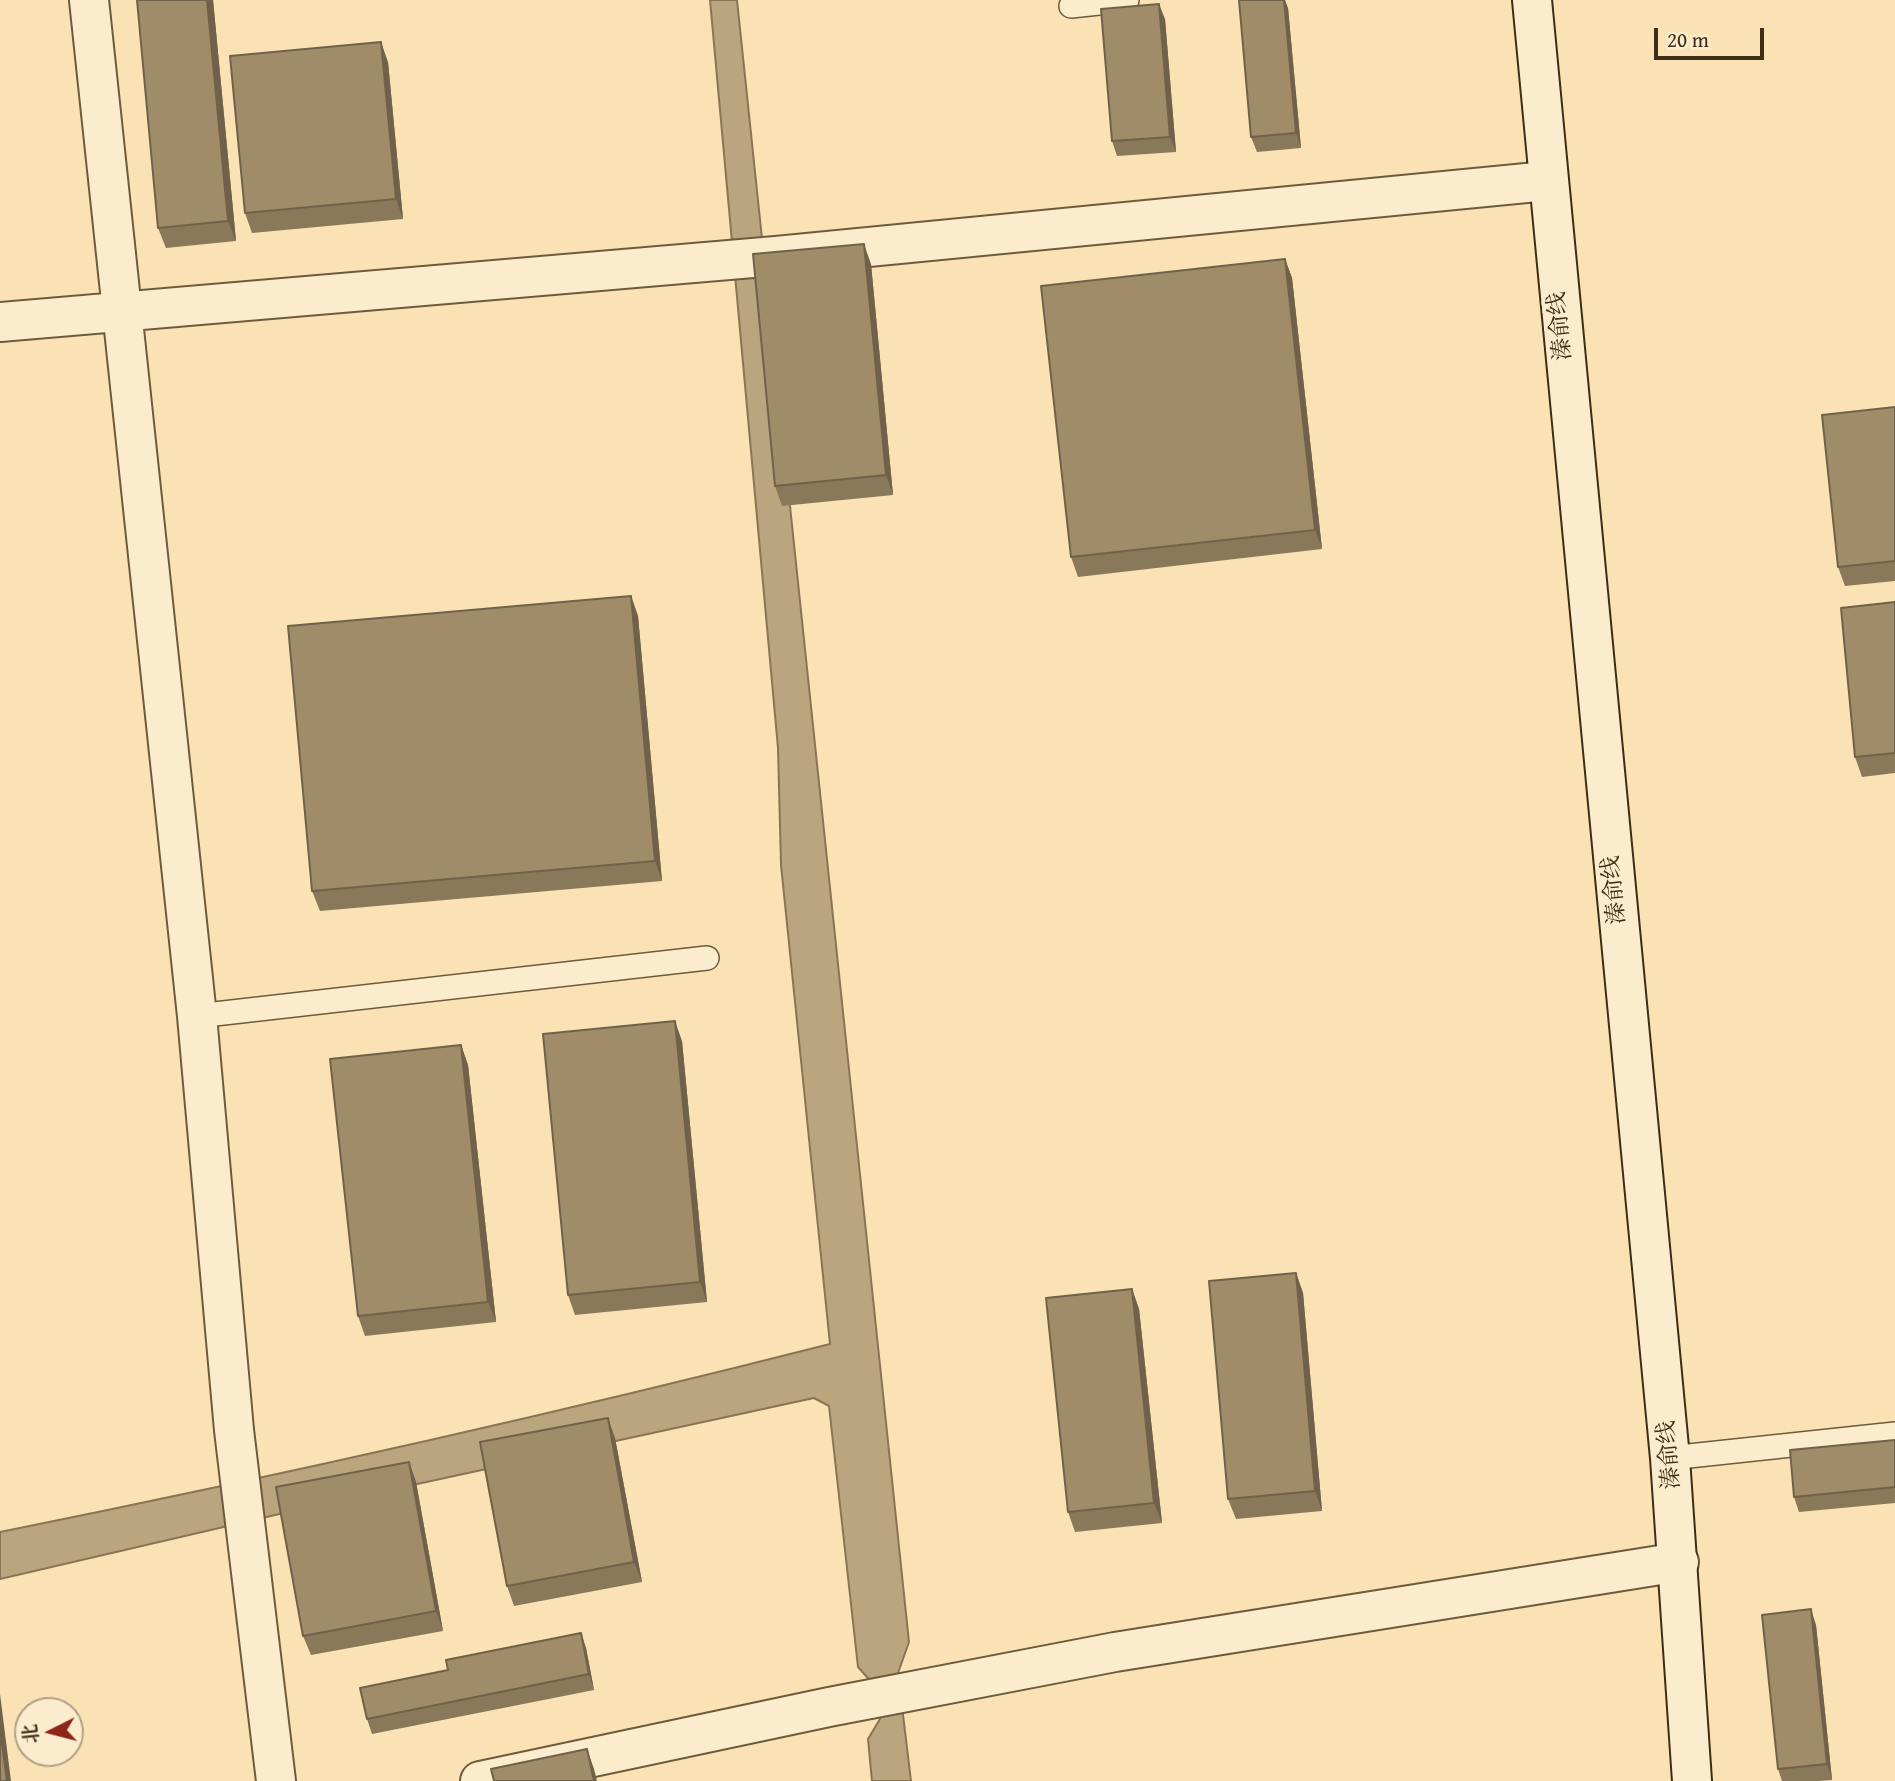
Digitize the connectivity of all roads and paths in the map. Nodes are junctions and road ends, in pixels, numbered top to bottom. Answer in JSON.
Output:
{"nodes":[{"id":1,"x":89,"y":0,"type":"edge"},
{"id":2,"x":1127,"y":0,"type":"edge"},
{"id":3,"x":1532,"y":0,"type":"edge"},
{"id":4,"x":1070,"y":6,"type":"dead end"},
{"id":5,"x":1547,"y":181,"type":"junction"},
{"id":6,"x":124,"y":310,"type":"junction"},
{"id":7,"x":0,"y":322,"type":"edge"},
{"id":8,"x":707,"y":958,"type":"dead end"},
{"id":9,"x":197,"y":1016,"type":"junction"},
{"id":10,"x":1895,"y":1434,"type":"edge"},
{"id":11,"x":1670,"y":1458,"type":"junction"},
{"id":12,"x":1679,"y":1562,"type":"junction"},
{"id":13,"x":276,"y":1781,"type":"edge"},
{"id":14,"x":480,"y":1781,"type":"edge"},
{"id":15,"x":1692,"y":1781,"type":"edge"}],
"edges":[{"from":1,"to":6,"type":"street"},
{"from":2,"to":4,"type":"lane"},
{"from":3,"to":5,"type":"street","name":"溱俞线"},
{"from":5,"to":6,"type":"street"},
{"from":5,"to":11,"type":"street","name":"溱俞线"},
{"from":6,"to":7,"type":"street"},
{"from":6,"to":9,"type":"street"},
{"from":8,"to":9,"type":"lane"},
{"from":9,"to":13,"type":"street"},
{"from":10,"to":11,"type":"lane"},
{"from":11,"to":12,"type":"street","name":"溱俞线"},
{"from":12,"to":14,"type":"street"},
{"from":12,"to":15,"type":"street","name":"溱俞线"}]}
